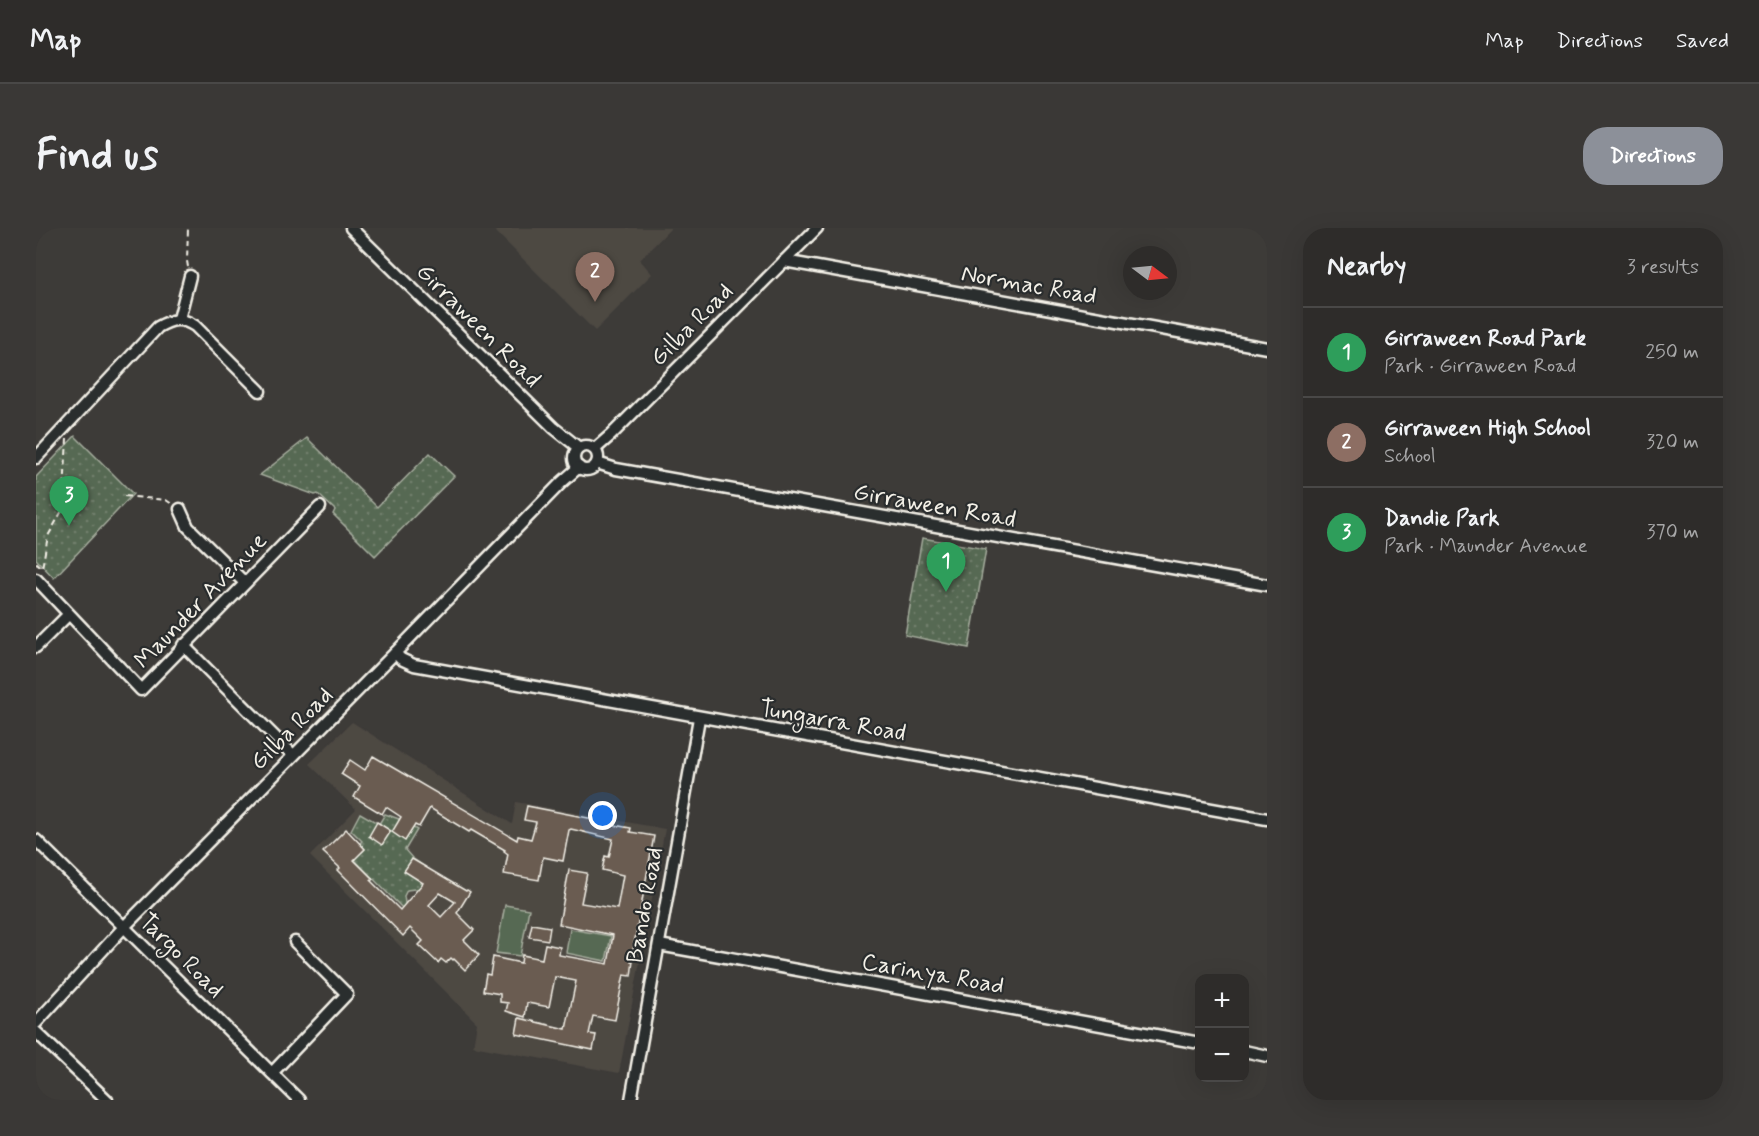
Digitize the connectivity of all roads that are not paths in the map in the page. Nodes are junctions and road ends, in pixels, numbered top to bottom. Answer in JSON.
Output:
{"nodes":[{"id":1,"x":351,"y":228,"type":"edge"},
{"id":2,"x":817,"y":228,"type":"edge"},
{"id":3,"x":784,"y":261,"type":"junction"},
{"id":4,"x":190,"y":276,"type":"road end"},
{"id":5,"x":179,"y":319,"type":"junction"},
{"id":6,"x":1267,"y":348,"type":"edge"},
{"id":7,"x":260,"y":391,"type":"dead end"},
{"id":8,"x":579,"y":448,"type":"junction"},
{"id":9,"x":595,"y":449,"type":"junction"},
{"id":10,"x":36,"y":458,"type":"edge"},
{"id":11,"x":597,"y":463,"type":"junction"},
{"id":12,"x":579,"y":467,"type":"junction"},
{"id":13,"x":320,"y":507,"type":"dead end"},
{"id":14,"x":180,"y":509,"type":"road end"},
{"id":15,"x":36,"y":579,"type":"edge"},
{"id":16,"x":245,"y":583,"type":"junction"},
{"id":17,"x":1267,"y":585,"type":"edge"},
{"id":18,"x":68,"y":615,"type":"junction"},
{"id":19,"x":183,"y":645,"type":"junction"},
{"id":20,"x":36,"y":647,"type":"edge"},
{"id":21,"x":395,"y":653,"type":"junction"},
{"id":22,"x":699,"y":718,"type":"junction"},
{"id":23,"x":293,"y":755,"type":"junction"},
{"id":24,"x":1267,"y":819,"type":"edge"},
{"id":25,"x":36,"y":840,"type":"edge"},
{"id":26,"x":124,"y":927,"type":"junction"},
{"id":27,"x":295,"y":942,"type":"dead end"},
{"id":28,"x":659,"y":945,"type":"junction"},
{"id":29,"x":36,"y":1023,"type":"edge"},
{"id":30,"x":36,"y":1032,"type":"edge"},
{"id":31,"x":1195,"y":1042,"type":"edge"},
{"id":32,"x":1249,"y":1053,"type":"edge"},
{"id":33,"x":1267,"y":1056,"type":"edge"},
{"id":34,"x":272,"y":1073,"type":"junction"},
{"id":35,"x":107,"y":1100,"type":"edge"},
{"id":36,"x":299,"y":1100,"type":"edge"},
{"id":37,"x":631,"y":1100,"type":"edge"}],
"edges":[{"from":1,"to":8,"type":"street","name":"Girraween Road"},
{"from":2,"to":3,"type":"street","name":"Gilba Road"},
{"from":3,"to":6,"type":"street","name":"Normac Road"},
{"from":3,"to":9,"type":"street","name":"Gilba Road"},
{"from":4,"to":5,"type":"street"},
{"from":5,"to":7,"type":"street"},
{"from":5,"to":10,"type":"street"},
{"from":8,"to":9,"type":"street"},
{"from":8,"to":12,"type":"street"},
{"from":9,"to":11,"type":"street"},
{"from":11,"to":12,"type":"street"},
{"from":11,"to":17,"type":"street","name":"Girraween Road"},
{"from":12,"to":21,"type":"street","name":"Gilba Road"},
{"from":13,"to":16,"type":"street","name":"Maunder Avenue"},
{"from":14,"to":16,"type":"street"},
{"from":15,"to":18,"type":"street","name":"Maunder Avenue"},
{"from":16,"to":19,"type":"street","name":"Maunder Avenue"},
{"from":18,"to":19,"type":"street","name":"Maunder Avenue"},
{"from":18,"to":20,"type":"street"},
{"from":19,"to":23,"type":"street"},
{"from":21,"to":22,"type":"street","name":"Tungarra Road"},
{"from":21,"to":23,"type":"street","name":"Gilba Road"},
{"from":22,"to":24,"type":"street","name":"Tungarra Road"},
{"from":22,"to":28,"type":"street","name":"Bando Road"},
{"from":23,"to":26,"type":"street","name":"Gilba Road"},
{"from":25,"to":26,"type":"street","name":"Targo Road"},
{"from":26,"to":29,"type":"street","name":"Gilba Road"},
{"from":26,"to":34,"type":"street","name":"Targo Road"},
{"from":27,"to":34,"type":"street"},
{"from":28,"to":31,"type":"street","name":"Carinya Road"},
{"from":28,"to":37,"type":"street","name":"Bando Road"},
{"from":30,"to":35,"type":"street"},
{"from":32,"to":33,"type":"street"},
{"from":34,"to":36,"type":"street","name":"Targo Road"}]}
